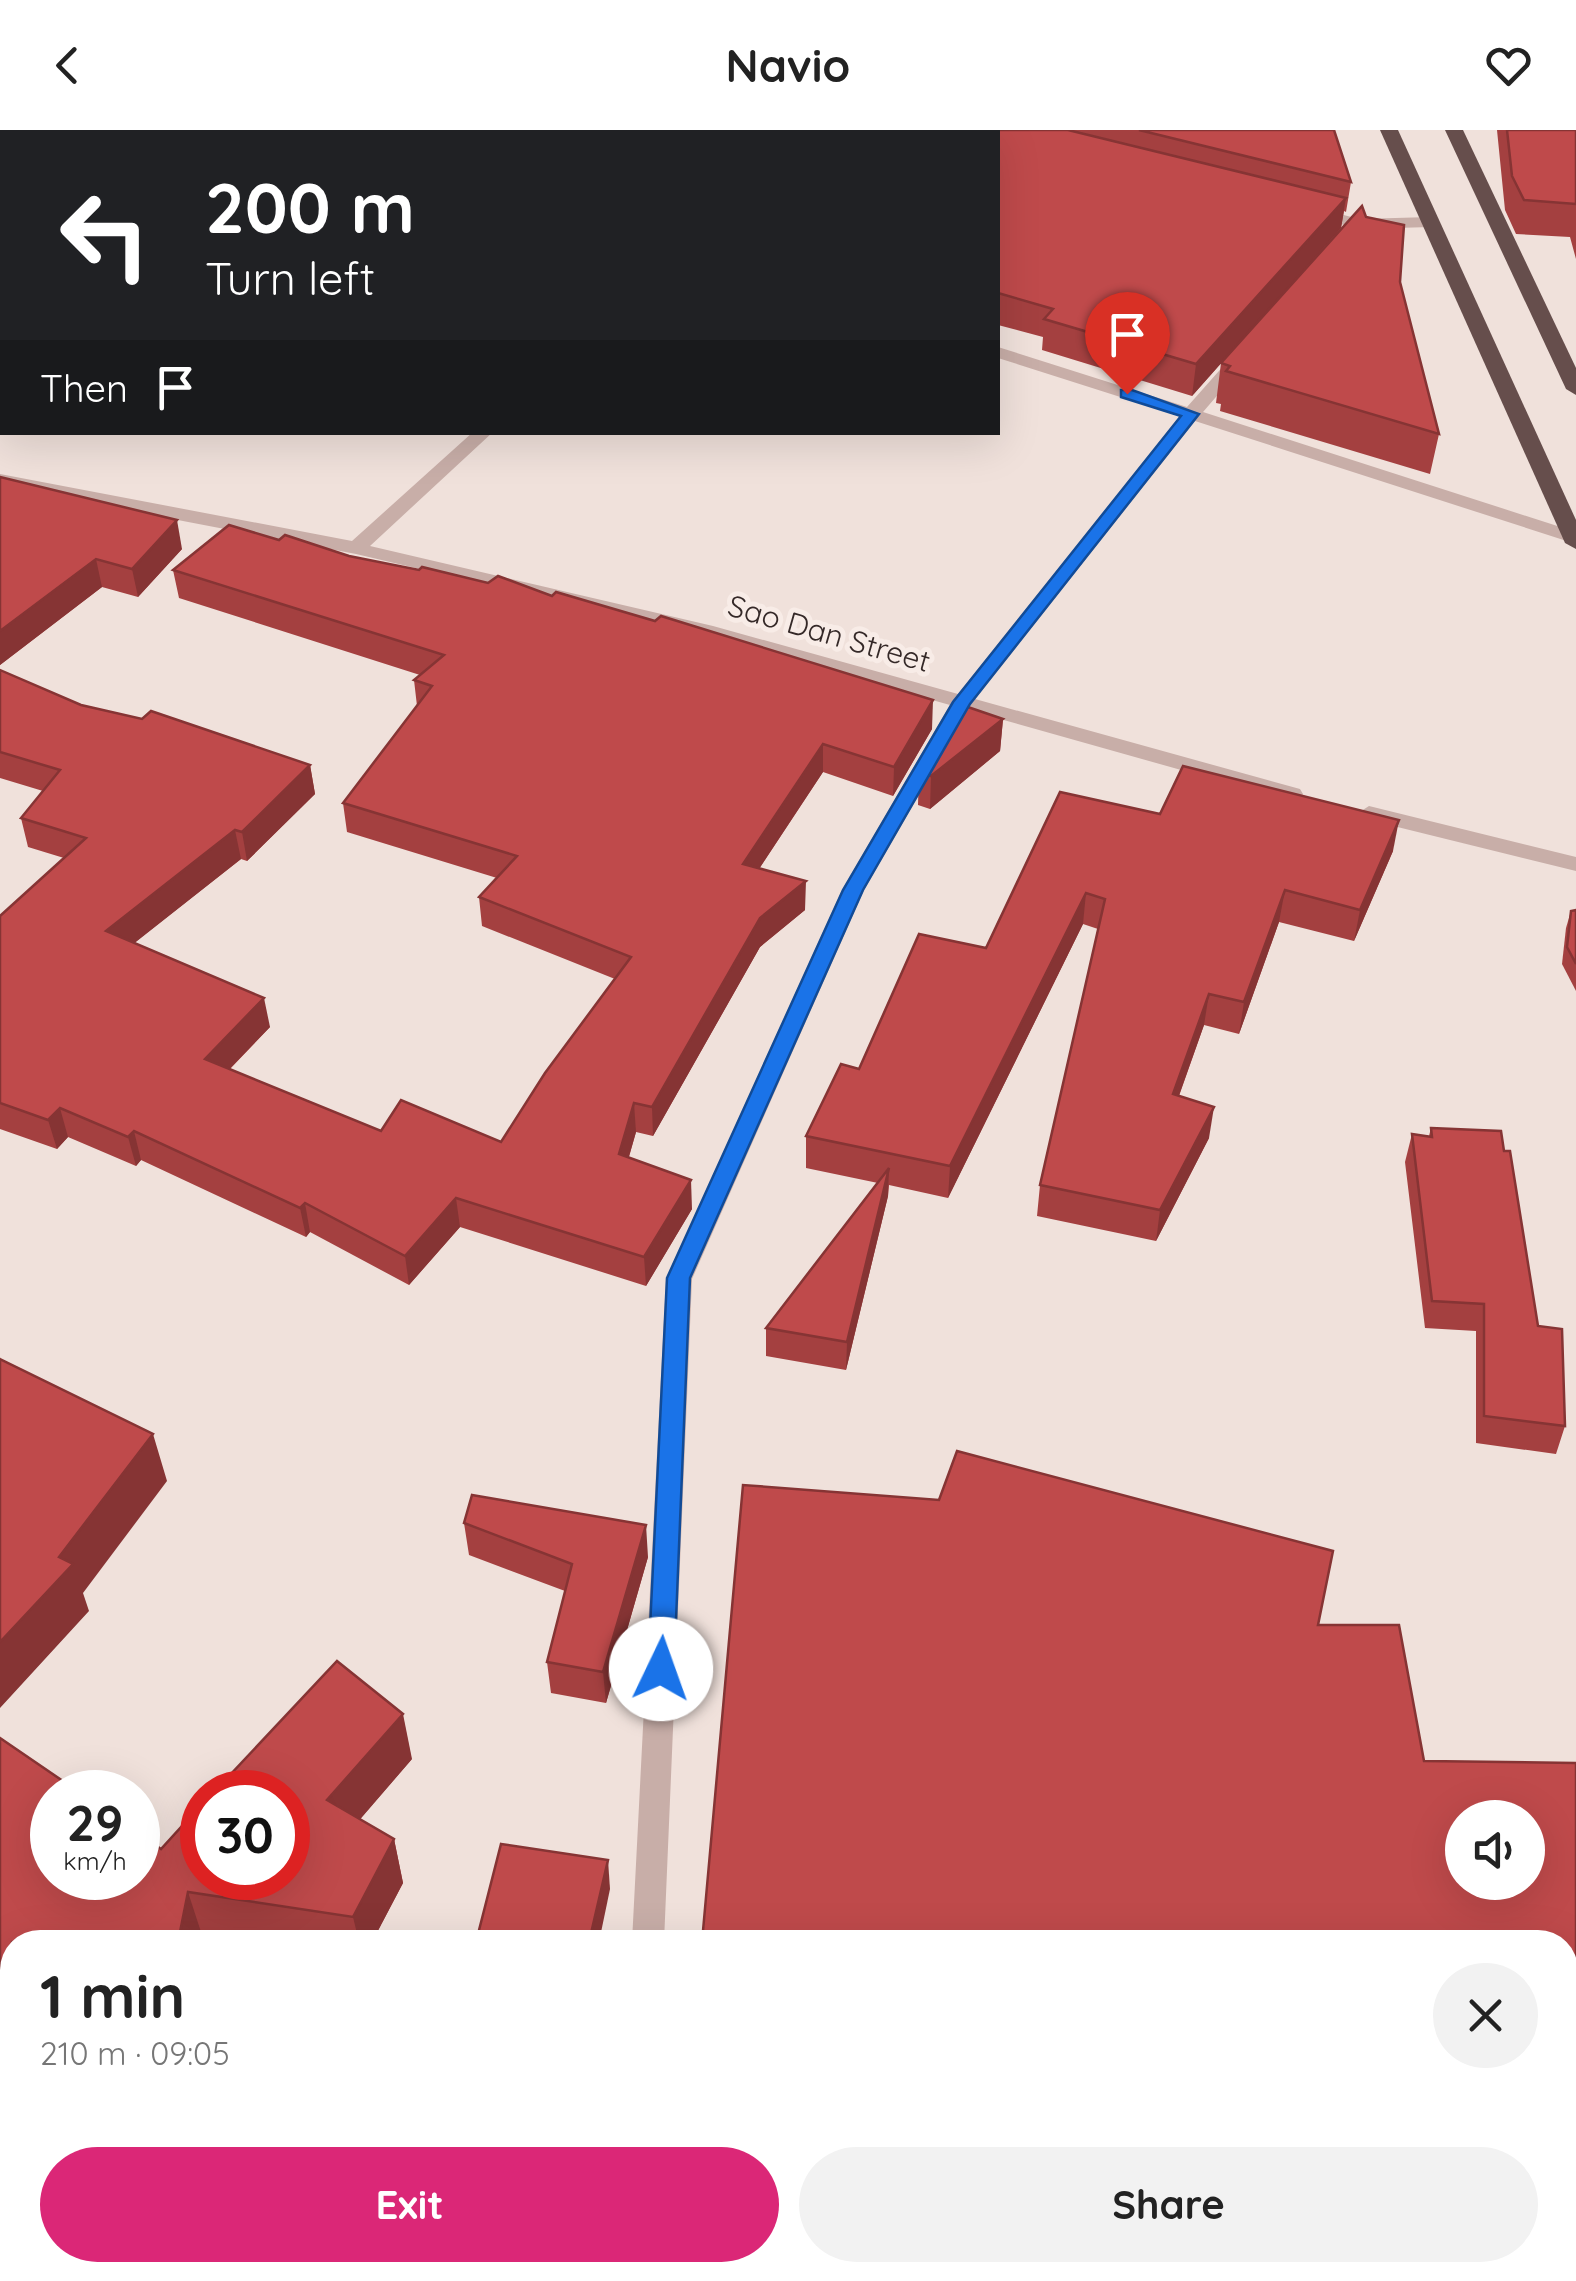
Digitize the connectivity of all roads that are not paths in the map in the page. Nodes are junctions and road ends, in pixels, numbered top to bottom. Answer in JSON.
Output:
{"nodes":[{"id":1,"x":1388,"y":130,"type":"edge"},
{"id":2,"x":1454,"y":130,"type":"edge"},
{"id":3,"x":1302,"y":210,"type":"edge"},
{"id":4,"x":1432,"y":222,"type":"junction"},
{"id":5,"x":1256,"y":341,"type":"edge"},
{"id":6,"x":1000,"y":353,"type":"edge"},
{"id":7,"x":1576,"y":389,"type":"edge"},
{"id":8,"x":1191,"y":414,"type":"junction"},
{"id":9,"x":481,"y":435,"type":"edge"},
{"id":10,"x":0,"y":480,"type":"edge"},
{"id":11,"x":1575,"y":539,"type":"edge"},
{"id":12,"x":356,"y":548,"type":"junction"},
{"id":13,"x":962,"y":702,"type":"junction"},
{"id":14,"x":1576,"y":864,"type":"edge"},
{"id":15,"x":649,"y":1930,"type":"edge"}],
"edges":[{"from":1,"to":4,"type":"highway"},
{"from":2,"to":7,"type":"highway"},
{"from":3,"to":4,"type":"street"},
{"from":4,"to":11,"type":"highway"},
{"from":5,"to":8,"type":"street"},
{"from":6,"to":8,"type":"street"},
{"from":8,"to":11,"type":"street"},
{"from":8,"to":13,"type":"street"},
{"from":9,"to":12,"type":"street"},
{"from":10,"to":12,"type":"street","name":"Sao Dan Street"},
{"from":12,"to":13,"type":"street","name":"Sao Dan Street"},
{"from":13,"to":14,"type":"street","name":"Sao Dan Street"},
{"from":13,"to":15,"type":"street"}]}
